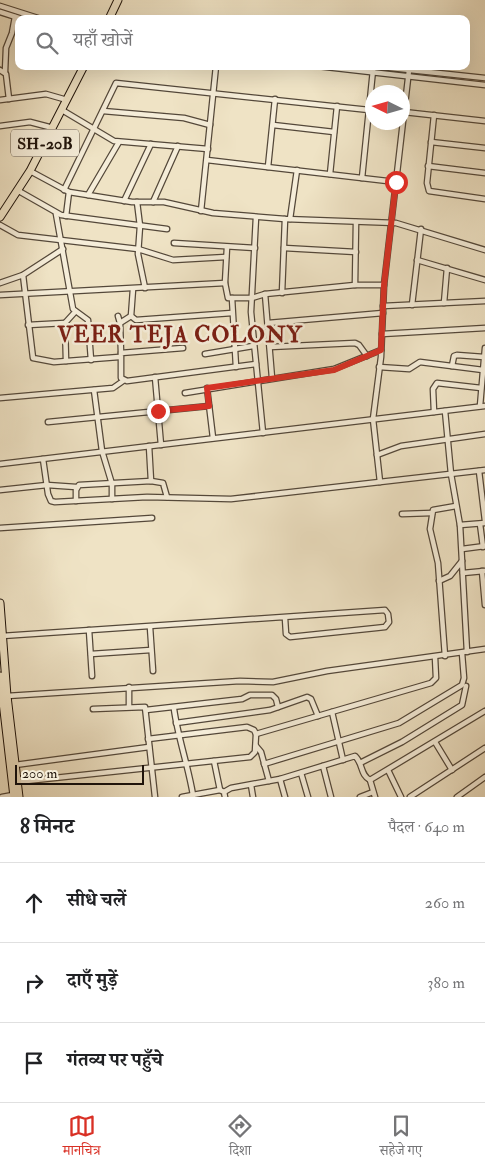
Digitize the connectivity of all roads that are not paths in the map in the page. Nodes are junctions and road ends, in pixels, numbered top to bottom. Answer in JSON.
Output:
{"nodes":[{"id":1,"x":118,"y":0,"type":"edge"},
{"id":2,"x":0,"y":6,"type":"edge"},
{"id":3,"x":0,"y":12,"type":"edge"},
{"id":4,"x":24,"y":15,"type":"edge"},
{"id":5,"x":111,"y":15,"type":"edge"},
{"id":6,"x":15,"y":17,"type":"joint"},
{"id":7,"x":82,"y":70,"type":"edge"},
{"id":8,"x":216,"y":70,"type":"edge"},
{"id":9,"x":349,"y":70,"type":"edge"},
{"id":10,"x":409,"y":70,"type":"joint"},
{"id":11,"x":2,"y":71,"type":"edge"},
{"id":12,"x":373,"y":73,"type":"junction"},
{"id":13,"x":408,"y":77,"type":"junction"},
{"id":14,"x":485,"y":78,"type":"edge"},
{"id":15,"x":372,"y":85,"type":"edge"},
{"id":16,"x":407,"y":85,"type":"edge"},
{"id":17,"x":485,"y":85,"type":"edge"},
{"id":18,"x":214,"y":92,"type":"junction"},
{"id":19,"x":9,"y":98,"type":"junction"},
{"id":20,"x":275,"y":99,"type":"junction"},
{"id":21,"x":0,"y":100,"type":"edge"},
{"id":22,"x":67,"y":100,"type":"junction"},
{"id":23,"x":337,"y":106,"type":"junction"},
{"id":24,"x":62,"y":110,"type":"junction"},
{"id":25,"x":365,"y":110,"type":"edge"},
{"id":26,"x":103,"y":111,"type":"junction"},
{"id":27,"x":410,"y":113,"type":"edge"},
{"id":28,"x":434,"y":115,"type":"junction"},
{"id":29,"x":485,"y":121,"type":"edge"},
{"id":30,"x":273,"y":125,"type":"junction"},
{"id":31,"x":0,"y":126,"type":"edge"},
{"id":32,"x":210,"y":126,"type":"junction"},
{"id":33,"x":94,"y":127,"type":"junction"},
{"id":34,"x":53,"y":128,"type":"junction"},
{"id":35,"x":367,"y":130,"type":"edge"},
{"id":36,"x":402,"y":130,"type":"edge"},
{"id":37,"x":334,"y":132,"type":"junction"},
{"id":38,"x":119,"y":142,"type":"junction"},
{"id":39,"x":431,"y":142,"type":"junction"},
{"id":40,"x":151,"y":144,"type":"junction"},
{"id":41,"x":178,"y":146,"type":"junction"},
{"id":42,"x":208,"y":148,"type":"junction"},
{"id":43,"x":485,"y":148,"type":"edge"},
{"id":44,"x":207,"y":160,"type":"junction"},
{"id":45,"x":428,"y":166,"type":"junction"},
{"id":46,"x":268,"y":167,"type":"junction"},
{"id":47,"x":297,"y":170,"type":"junction"},
{"id":48,"x":30,"y":171,"type":"junction"},
{"id":49,"x":485,"y":173,"type":"edge"},
{"id":50,"x":330,"y":174,"type":"junction"},
{"id":51,"x":362,"y":178,"type":"junction"},
{"id":52,"x":396,"y":182,"type":"junction"},
{"id":53,"x":17,"y":190,"type":"junction"},
{"id":54,"x":67,"y":191,"type":"junction"},
{"id":55,"x":88,"y":195,"type":"junction"},
{"id":56,"x":485,"y":199,"type":"edge"},
{"id":57,"x":124,"y":200,"type":"junction"},
{"id":58,"x":137,"y":202,"type":"junction"},
{"id":59,"x":153,"y":202,"type":"junction"},
{"id":60,"x":202,"y":211,"type":"junction"},
{"id":61,"x":56,"y":214,"type":"junction"},
{"id":62,"x":66,"y":216,"type":"junction"},
{"id":63,"x":0,"y":217,"type":"edge"},
{"id":64,"x":256,"y":217,"type":"junction"},
{"id":65,"x":288,"y":219,"type":"junction"},
{"id":66,"x":356,"y":222,"type":"junction"},
{"id":67,"x":392,"y":223,"type":"junction"},
{"id":68,"x":0,"y":225,"type":"edge"},
{"id":69,"x":140,"y":226,"type":"junction"},
{"id":70,"x":421,"y":229,"type":"junction"},
{"id":71,"x":167,"y":230,"type":"dead end"},
{"id":72,"x":61,"y":240,"type":"junction"},
{"id":73,"x":174,"y":243,"type":"dead end"},
{"id":74,"x":227,"y":247,"type":"junction"},
{"id":75,"x":255,"y":248,"type":"junction"},
{"id":76,"x":284,"y":248,"type":"junction"},
{"id":77,"x":63,"y":249,"type":"junction"},
{"id":78,"x":138,"y":249,"type":"junction"},
{"id":79,"x":485,"y":250,"type":"edge"},
{"id":80,"x":356,"y":252,"type":"junction"},
{"id":81,"x":226,"y":257,"type":"junction"},
{"id":82,"x":417,"y":260,"type":"junction"},
{"id":83,"x":447,"y":268,"type":"junction"},
{"id":84,"x":23,"y":275,"type":"junction"},
{"id":85,"x":485,"y":280,"type":"edge"},
{"id":86,"x":225,"y":283,"type":"junction"},
{"id":87,"x":0,"y":284,"type":"edge"},
{"id":88,"x":355,"y":285,"type":"junction"},
{"id":89,"x":384,"y":285,"type":"junction"},
{"id":90,"x":146,"y":288,"type":"junction"},
{"id":91,"x":132,"y":289,"type":"junction"},
{"id":92,"x":70,"y":292,"type":"junction"},
{"id":93,"x":282,"y":293,"type":"junction"},
{"id":94,"x":26,"y":294,"type":"junction"},
{"id":95,"x":265,"y":294,"type":"junction"},
{"id":96,"x":0,"y":295,"type":"edge"},
{"id":97,"x":232,"y":298,"type":"junction"},
{"id":98,"x":252,"y":298,"type":"junction"},
{"id":99,"x":485,"y":301,"type":"edge"},
{"id":100,"x":444,"y":303,"type":"junction"},
{"id":101,"x":412,"y":305,"type":"junction"},
{"id":102,"x":383,"y":306,"type":"junction"},
{"id":103,"x":75,"y":312,"type":"junction"},
{"id":104,"x":232,"y":313,"type":"junction"},
{"id":105,"x":382,"y":314,"type":"junction"},
{"id":106,"x":118,"y":316,"type":"dead end"},
{"id":107,"x":131,"y":316,"type":"junction"},
{"id":108,"x":65,"y":323,"type":"junction"},
{"id":109,"x":120,"y":323,"type":"junction"},
{"id":110,"x":268,"y":323,"type":"junction"},
{"id":111,"x":28,"y":325,"type":"junction"},
{"id":112,"x":485,"y":328,"type":"edge"},
{"id":113,"x":382,"y":334,"type":"junction"},
{"id":114,"x":254,"y":346,"type":"junction"},
{"id":115,"x":270,"y":347,"type":"junction"},
{"id":116,"x":184,"y":348,"type":"dead end"},
{"id":117,"x":485,"y":348,"type":"edge"},
{"id":118,"x":234,"y":349,"type":"junction"},
{"id":119,"x":381,"y":350,"type":"junction"},
{"id":120,"x":205,"y":354,"type":"dead end"},
{"id":121,"x":120,"y":356,"type":"junction"},
{"id":122,"x":367,"y":356,"type":"junction"},
{"id":123,"x":484,"y":357,"type":"edge"},
{"id":124,"x":91,"y":360,"type":"junction"},
{"id":125,"x":66,"y":362,"type":"junction"},
{"id":126,"x":256,"y":364,"type":"junction"},
{"id":127,"x":452,"y":366,"type":"junction"},
{"id":128,"x":236,"y":367,"type":"junction"},
{"id":129,"x":380,"y":367,"type":"junction"},
{"id":130,"x":483,"y":370,"type":"junction"},
{"id":131,"x":155,"y":377,"type":"junction"},
{"id":132,"x":272,"y":378,"type":"junction"},
{"id":133,"x":257,"y":380,"type":"junction"},
{"id":134,"x":123,"y":381,"type":"junction"},
{"id":135,"x":207,"y":388,"type":"junction"},
{"id":136,"x":482,"y":388,"type":"junction"},
{"id":137,"x":94,"y":390,"type":"junction"},
{"id":138,"x":185,"y":392,"type":"dead end"},
{"id":139,"x":0,"y":398,"type":"edge"},
{"id":140,"x":209,"y":406,"type":"junction"},
{"id":141,"x":482,"y":406,"type":"edge"},
{"id":142,"x":158,"y":411,"type":"junction"},
{"id":143,"x":445,"y":411,"type":"junction"},
{"id":144,"x":434,"y":412,"type":"junction"},
{"id":145,"x":97,"y":417,"type":"junction"},
{"id":146,"x":373,"y":418,"type":"junction"},
{"id":147,"x":48,"y":422,"type":"dead end"},
{"id":148,"x":263,"y":433,"type":"junction"},
{"id":149,"x":485,"y":434,"type":"edge"},
{"id":150,"x":213,"y":438,"type":"junction"},
{"id":151,"x":448,"y":439,"type":"junction"},
{"id":152,"x":161,"y":445,"type":"junction"},
{"id":153,"x":149,"y":446,"type":"junction"},
{"id":154,"x":102,"y":451,"type":"junction"},
{"id":155,"x":377,"y":455,"type":"junction"},
{"id":156,"x":43,"y":459,"type":"junction"},
{"id":157,"x":0,"y":464,"type":"edge"},
{"id":158,"x":485,"y":470,"type":"edge"},
{"id":159,"x":479,"y":471,"type":"junction"},
{"id":160,"x":451,"y":474,"type":"junction"},
{"id":161,"x":151,"y":481,"type":"junction"},
{"id":162,"x":380,"y":482,"type":"junction"},
{"id":163,"x":110,"y":483,"type":"junction"},
{"id":164,"x":46,"y":485,"type":"junction"},
{"id":165,"x":76,"y":487,"type":"junction"},
{"id":166,"x":0,"y":490,"type":"edge"},
{"id":167,"x":167,"y":497,"type":"junction"},
{"id":168,"x":484,"y":498,"type":"edge"},
{"id":169,"x":112,"y":499,"type":"junction"},
{"id":170,"x":76,"y":501,"type":"junction"},
{"id":171,"x":456,"y":506,"type":"junction"},
{"id":172,"x":432,"y":513,"type":"junction"},
{"id":173,"x":402,"y":514,"type":"dead end"},
{"id":174,"x":152,"y":518,"type":"dead end"},
{"id":175,"x":483,"y":523,"type":"edge"},
{"id":176,"x":460,"y":525,"type":"junction"},
{"id":177,"x":0,"y":528,"type":"edge"},
{"id":178,"x":484,"y":546,"type":"edge"},
{"id":179,"x":462,"y":548,"type":"junction"},
{"id":180,"x":462,"y":560,"type":"junction"},
{"id":181,"x":484,"y":571,"type":"edge"},
{"id":182,"x":463,"y":573,"type":"junction"},
{"id":183,"x":439,"y":581,"type":"junction"},
{"id":184,"x":484,"y":593,"type":"edge"},
{"id":185,"x":0,"y":604,"type":"edge"},
{"id":186,"x":485,"y":605,"type":"edge"},
{"id":187,"x":285,"y":618,"type":"junction"},
{"id":188,"x":150,"y":627,"type":"junction"},
{"id":189,"x":89,"y":630,"type":"junction"},
{"id":190,"x":2,"y":636,"type":"junction"},
{"id":191,"x":485,"y":649,"type":"edge"},
{"id":192,"x":151,"y":650,"type":"junction"},
{"id":193,"x":465,"y":653,"type":"junction"},
{"id":194,"x":90,"y":654,"type":"junction"},
{"id":195,"x":445,"y":656,"type":"junction"},
{"id":196,"x":436,"y":657,"type":"junction"},
{"id":197,"x":153,"y":671,"type":"dead end"},
{"id":198,"x":0,"y":676,"type":"edge"},
{"id":199,"x":92,"y":676,"type":"dead end"},
{"id":200,"x":466,"y":686,"type":"dead end"},
{"id":201,"x":129,"y":687,"type":"junction"},
{"id":202,"x":7,"y":696,"type":"junction"},
{"id":203,"x":129,"y":706,"type":"junction"},
{"id":204,"x":278,"y":707,"type":"junction"},
{"id":205,"x":93,"y":709,"type":"dead end"},
{"id":206,"x":174,"y":709,"type":"junction"},
{"id":207,"x":146,"y":710,"type":"junction"},
{"id":208,"x":485,"y":711,"type":"edge"},
{"id":209,"x":332,"y":712,"type":"junction"},
{"id":210,"x":318,"y":716,"type":"junction"},
{"id":211,"x":176,"y":723,"type":"junction"},
{"id":212,"x":2,"y":729,"type":"edge"},
{"id":213,"x":256,"y":734,"type":"junction"},
{"id":214,"x":177,"y":735,"type":"junction"},
{"id":215,"x":148,"y":739,"type":"junction"},
{"id":216,"x":338,"y":742,"type":"junction"},
{"id":217,"x":435,"y":742,"type":"junction"},
{"id":218,"x":256,"y":746,"type":"junction"},
{"id":219,"x":149,"y":748,"type":"junction"},
{"id":220,"x":485,"y":748,"type":"edge"},
{"id":221,"x":343,"y":760,"type":"junction"},
{"id":222,"x":214,"y":761,"type":"junction"},
{"id":223,"x":360,"y":763,"type":"junction"},
{"id":224,"x":188,"y":764,"type":"junction"},
{"id":225,"x":264,"y":764,"type":"junction"},
{"id":226,"x":15,"y":765,"type":"junction"},
{"id":227,"x":323,"y":766,"type":"junction"},
{"id":228,"x":151,"y":768,"type":"junction"},
{"id":229,"x":388,"y":770,"type":"junction"},
{"id":230,"x":452,"y":770,"type":"junction"},
{"id":231,"x":301,"y":773,"type":"junction"},
{"id":232,"x":485,"y":777,"type":"edge"},
{"id":233,"x":280,"y":779,"type":"junction"},
{"id":234,"x":370,"y":780,"type":"junction"},
{"id":235,"x":269,"y":781,"type":"junction"},
{"id":236,"x":17,"y":782,"type":"junction"},
{"id":237,"x":251,"y":785,"type":"junction"},
{"id":238,"x":223,"y":793,"type":"edge"},
{"id":239,"x":374,"y":794,"type":"edge"},
{"id":240,"x":196,"y":795,"type":"edge"},
{"id":241,"x":15,"y":796,"type":"edge"},
{"id":242,"x":2,"y":797,"type":"edge"},
{"id":243,"x":155,"y":797,"type":"edge"},
{"id":244,"x":182,"y":797,"type":"edge"},
{"id":245,"x":253,"y":797,"type":"edge"},
{"id":246,"x":284,"y":797,"type":"edge"},
{"id":247,"x":308,"y":797,"type":"edge"},
{"id":248,"x":331,"y":797,"type":"edge"},
{"id":249,"x":360,"y":797,"type":"edge"},
{"id":250,"x":401,"y":797,"type":"edge"},
{"id":251,"x":410,"y":797,"type":"edge"},
{"id":252,"x":457,"y":797,"type":"edge"}],
"edges":[{"from":1,"to":5,"type":"main road"},
{"from":2,"to":4,"type":"street"},
{"from":3,"to":6,"type":"street"},
{"from":6,"to":11,"type":"street"},
{"from":7,"to":22,"type":"main road","number":"SH-20B"},
{"from":8,"to":18,"type":"street"},
{"from":9,"to":12,"type":"street"},
{"from":10,"to":13,"type":"street"},
{"from":10,"to":14,"type":"street"},
{"from":11,"to":19,"type":"street"},
{"from":12,"to":13,"type":"street"},
{"from":12,"to":15,"type":"street"},
{"from":13,"to":16,"type":"street"},
{"from":13,"to":17,"type":"street"},
{"from":18,"to":20,"type":"street"},
{"from":18,"to":26,"type":"street"},
{"from":18,"to":32,"type":"street"},
{"from":19,"to":21,"type":"street"},
{"from":19,"to":22,"type":"street"},
{"from":20,"to":23,"type":"street"},
{"from":20,"to":30,"type":"street"},
{"from":22,"to":24,"type":"main road","number":"SH-20B"},
{"from":23,"to":25,"type":"street"},
{"from":23,"to":37,"type":"street"},
{"from":24,"to":33,"type":"street"},
{"from":24,"to":34,"type":"main road","number":"SH-20B"},
{"from":26,"to":32,"type":"street"},
{"from":26,"to":33,"type":"street"},
{"from":27,"to":28,"type":"street"},
{"from":28,"to":29,"type":"street"},
{"from":28,"to":39,"type":"street"},
{"from":30,"to":37,"type":"street"},
{"from":30,"to":46,"type":"street"},
{"from":31,"to":34,"type":"street"},
{"from":32,"to":42,"type":"street"},
{"from":33,"to":38,"type":"street"},
{"from":33,"to":54,"type":"street"},
{"from":34,"to":48,"type":"main road","number":"SH-20B"},
{"from":35,"to":51,"type":"street"},
{"from":36,"to":52,"type":"street"},
{"from":37,"to":50,"type":"street"},
{"from":38,"to":40,"type":"street"},
{"from":38,"to":55,"type":"street"},
{"from":39,"to":43,"type":"street"},
{"from":39,"to":45,"type":"street"},
{"from":40,"to":41,"type":"street"},
{"from":40,"to":57,"type":"street"},
{"from":41,"to":42,"type":"street"},
{"from":41,"to":59,"type":"street"},
{"from":42,"to":44,"type":"street"},
{"from":44,"to":46,"type":"street"},
{"from":44,"to":60,"type":"street"},
{"from":45,"to":49,"type":"street"},
{"from":45,"to":56,"type":"street"},
{"from":46,"to":47,"type":"street"},
{"from":47,"to":50,"type":"street"},
{"from":47,"to":65,"type":"street"},
{"from":48,"to":53,"type":"main road","number":"SH-20B"},
{"from":48,"to":54,"type":"street"},
{"from":50,"to":51,"type":"street"},
{"from":51,"to":52,"type":"street"},
{"from":52,"to":67,"type":"street"},
{"from":53,"to":61,"type":"street"},
{"from":53,"to":63,"type":"main road","number":"SH-20B"},
{"from":54,"to":55,"type":"street"},
{"from":54,"to":62,"type":"street"},
{"from":55,"to":57,"type":"street"},
{"from":57,"to":58,"type":"street"},
{"from":58,"to":59,"type":"street"},
{"from":58,"to":69,"type":"street"},
{"from":59,"to":60,"type":"street"},
{"from":60,"to":64,"type":"street"},
{"from":61,"to":62,"type":"street"},
{"from":61,"to":72,"type":"street"},
{"from":62,"to":69,"type":"street"},
{"from":64,"to":65,"type":"street"},
{"from":64,"to":75,"type":"street"},
{"from":65,"to":66,"type":"street"},
{"from":65,"to":76,"type":"street"},
{"from":66,"to":67,"type":"street"},
{"from":66,"to":80,"type":"street"},
{"from":67,"to":70,"type":"street"},
{"from":67,"to":89,"type":"street"},
{"from":68,"to":72,"type":"street"},
{"from":69,"to":71,"type":"street"},
{"from":69,"to":78,"type":"street"},
{"from":70,"to":79,"type":"street"},
{"from":70,"to":82,"type":"street"},
{"from":72,"to":77,"type":"street"},
{"from":72,"to":78,"type":"street"},
{"from":73,"to":74,"type":"street"},
{"from":74,"to":75,"type":"street"},
{"from":74,"to":81,"type":"street"},
{"from":75,"to":98,"type":"street"},
{"from":76,"to":80,"type":"street"},
{"from":76,"to":93,"type":"street"},
{"from":77,"to":84,"type":"street"},
{"from":77,"to":92,"type":"street"},
{"from":78,"to":81,"type":"street"},
{"from":78,"to":90,"type":"street"},
{"from":80,"to":88,"type":"street"},
{"from":81,"to":86,"type":"street"},
{"from":82,"to":83,"type":"street"},
{"from":82,"to":101,"type":"street"},
{"from":83,"to":85,"type":"street"},
{"from":83,"to":100,"type":"street"},
{"from":84,"to":87,"type":"street"},
{"from":84,"to":94,"type":"street"},
{"from":86,"to":90,"type":"street"},
{"from":86,"to":97,"type":"street"},
{"from":88,"to":89,"type":"street"},
{"from":88,"to":93,"type":"street"},
{"from":89,"to":102,"type":"street"},
{"from":90,"to":91,"type":"street"},
{"from":91,"to":92,"type":"street"},
{"from":91,"to":107,"type":"street"},
{"from":92,"to":94,"type":"street"},
{"from":92,"to":103,"type":"street"},
{"from":93,"to":95,"type":"street"},
{"from":94,"to":96,"type":"street"},
{"from":94,"to":111,"type":"street"},
{"from":95,"to":98,"type":"street"},
{"from":95,"to":110,"type":"street"},
{"from":97,"to":98,"type":"street"},
{"from":97,"to":104,"type":"street"},
{"from":98,"to":114,"type":"street"},
{"from":99,"to":100,"type":"street"},
{"from":100,"to":101,"type":"street"},
{"from":101,"to":102,"type":"street"},
{"from":102,"to":105,"type":"street"},
{"from":103,"to":108,"type":"street"},
{"from":103,"to":124,"type":"street"},
{"from":104,"to":107,"type":"street"},
{"from":104,"to":118,"type":"street"},
{"from":105,"to":110,"type":"street"},
{"from":105,"to":113,"type":"street"},
{"from":106,"to":109,"type":"street"},
{"from":107,"to":109,"type":"street"},
{"from":108,"to":111,"type":"street"},
{"from":108,"to":125,"type":"street"},
{"from":109,"to":121,"type":"street"},
{"from":110,"to":115,"type":"street"},
{"from":111,"to":125,"type":"street"},
{"from":112,"to":113,"type":"street"},
{"from":113,"to":119,"type":"street"},
{"from":114,"to":118,"type":"street"},
{"from":114,"to":126,"type":"street"},
{"from":115,"to":122,"type":"street"},
{"from":115,"to":132,"type":"street"},
{"from":116,"to":121,"type":"street"},
{"from":117,"to":123,"type":"street"},
{"from":118,"to":120,"type":"street"},
{"from":118,"to":128,"type":"street"},
{"from":119,"to":122,"type":"street"},
{"from":119,"to":129,"type":"street"},
{"from":121,"to":124,"type":"street"},
{"from":121,"to":134,"type":"street"},
{"from":122,"to":132,"type":"street"},
{"from":123,"to":127,"type":"street"},
{"from":123,"to":130,"type":"street"},
{"from":124,"to":125,"type":"street"},
{"from":126,"to":128,"type":"street"},
{"from":126,"to":133,"type":"street"},
{"from":127,"to":129,"type":"street"},
{"from":127,"to":130,"type":"street"},
{"from":128,"to":131,"type":"street"},
{"from":129,"to":146,"type":"street"},
{"from":130,"to":136,"type":"street"},
{"from":131,"to":134,"type":"street"},
{"from":131,"to":142,"type":"street"},
{"from":132,"to":133,"type":"street"},
{"from":133,"to":135,"type":"street"},
{"from":133,"to":148,"type":"street"},
{"from":134,"to":137,"type":"street"},
{"from":135,"to":138,"type":"street"},
{"from":135,"to":140,"type":"street"},
{"from":136,"to":141,"type":"street"},
{"from":136,"to":144,"type":"street"},
{"from":137,"to":139,"type":"street"},
{"from":137,"to":145,"type":"street"},
{"from":140,"to":142,"type":"street"},
{"from":140,"to":150,"type":"street"},
{"from":141,"to":143,"type":"street"},
{"from":142,"to":145,"type":"street"},
{"from":142,"to":152,"type":"street"},
{"from":143,"to":144,"type":"street"},
{"from":143,"to":151,"type":"street"},
{"from":144,"to":146,"type":"street"},
{"from":145,"to":147,"type":"street"},
{"from":145,"to":154,"type":"street"},
{"from":146,"to":148,"type":"street"},
{"from":146,"to":155,"type":"street"},
{"from":148,"to":150,"type":"street"},
{"from":149,"to":151,"type":"street"},
{"from":150,"to":152,"type":"street"},
{"from":151,"to":155,"type":"street"},
{"from":151,"to":160,"type":"street"},
{"from":152,"to":153,"type":"street"},
{"from":153,"to":154,"type":"street"},
{"from":153,"to":161,"type":"street"},
{"from":154,"to":156,"type":"street"},
{"from":154,"to":163,"type":"street"},
{"from":155,"to":162,"type":"street"},
{"from":156,"to":157,"type":"street"},
{"from":156,"to":164,"type":"street"},
{"from":158,"to":159,"type":"street"},
{"from":159,"to":160,"type":"street"},
{"from":159,"to":168,"type":"street"},
{"from":160,"to":162,"type":"street"},
{"from":160,"to":171,"type":"street"},
{"from":161,"to":163,"type":"street"},
{"from":161,"to":167,"type":"street"},
{"from":162,"to":167,"type":"street"},
{"from":163,"to":165,"type":"street"},
{"from":163,"to":169,"type":"street"},
{"from":164,"to":165,"type":"street"},
{"from":164,"to":166,"type":"street"},
{"from":164,"to":170,"type":"street"},
{"from":165,"to":170,"type":"street"},
{"from":167,"to":169,"type":"street"},
{"from":168,"to":175,"type":"street"},
{"from":169,"to":170,"type":"street"},
{"from":171,"to":172,"type":"street"},
{"from":171,"to":176,"type":"street"},
{"from":172,"to":173,"type":"street"},
{"from":172,"to":183,"type":"street"},
{"from":174,"to":177,"type":"street"},
{"from":175,"to":176,"type":"street"},
{"from":175,"to":178,"type":"street"},
{"from":176,"to":179,"type":"street"},
{"from":178,"to":179,"type":"street"},
{"from":179,"to":180,"type":"street"},
{"from":180,"to":182,"type":"street"},
{"from":180,"to":183,"type":"street"},
{"from":181,"to":182,"type":"street"},
{"from":181,"to":184,"type":"street"},
{"from":182,"to":193,"type":"street"},
{"from":183,"to":195,"type":"street"},
{"from":184,"to":186,"type":"street"},
{"from":185,"to":190,"type":"main road"},
{"from":187,"to":187,"type":"street"},
{"from":187,"to":188,"type":"street"},
{"from":188,"to":189,"type":"street"},
{"from":188,"to":192,"type":"street"},
{"from":189,"to":190,"type":"street"},
{"from":189,"to":194,"type":"street"},
{"from":190,"to":202,"type":"main road"},
{"from":191,"to":193,"type":"street"},
{"from":192,"to":194,"type":"street"},
{"from":192,"to":197,"type":"street"},
{"from":193,"to":195,"type":"street"},
{"from":193,"to":216,"type":"street"},
{"from":194,"to":199,"type":"street"},
{"from":195,"to":196,"type":"street"},
{"from":196,"to":201,"type":"street"},
{"from":196,"to":209,"type":"street"},
{"from":198,"to":212,"type":"main road"},
{"from":200,"to":223,"type":"street"},
{"from":201,"to":202,"type":"street"},
{"from":201,"to":203,"type":"street"},
{"from":202,"to":226,"type":"main road"},
{"from":203,"to":205,"type":"street"},
{"from":203,"to":207,"type":"street"},
{"from":204,"to":206,"type":"street"},
{"from":204,"to":210,"type":"street"},
{"from":204,"to":211,"type":"street"},
{"from":206,"to":207,"type":"street"},
{"from":206,"to":211,"type":"street"},
{"from":207,"to":215,"type":"street"},
{"from":208,"to":217,"type":"street"},
{"from":209,"to":210,"type":"street"},
{"from":209,"to":216,"type":"street"},
{"from":210,"to":213,"type":"street"},
{"from":211,"to":214,"type":"street"},
{"from":212,"to":241,"type":"main road"},
{"from":213,"to":214,"type":"street"},
{"from":213,"to":218,"type":"street"},
{"from":214,"to":215,"type":"street"},
{"from":214,"to":224,"type":"street"},
{"from":215,"to":219,"type":"street"},
{"from":216,"to":221,"type":"street"},
{"from":216,"to":225,"type":"street"},
{"from":217,"to":229,"type":"street"},
{"from":217,"to":230,"type":"street"},
{"from":218,"to":222,"type":"street"},
{"from":218,"to":225,"type":"street"},
{"from":219,"to":226,"type":"street"},
{"from":219,"to":228,"type":"street"},
{"from":220,"to":230,"type":"street"},
{"from":221,"to":223,"type":"street"},
{"from":221,"to":227,"type":"street"},
{"from":222,"to":224,"type":"street"},
{"from":222,"to":238,"type":"street"},
{"from":223,"to":234,"type":"street"},
{"from":224,"to":228,"type":"street"},
{"from":224,"to":240,"type":"street"},
{"from":225,"to":235,"type":"street"},
{"from":226,"to":236,"type":"main road"},
{"from":227,"to":231,"type":"street"},
{"from":227,"to":248,"type":"street"},
{"from":228,"to":236,"type":"street"},
{"from":228,"to":243,"type":"street"},
{"from":229,"to":234,"type":"street"},
{"from":229,"to":250,"type":"street"},
{"from":230,"to":251,"type":"street"},
{"from":231,"to":233,"type":"street"},
{"from":231,"to":247,"type":"street"},
{"from":232,"to":252,"type":"street"},
{"from":233,"to":235,"type":"street"},
{"from":233,"to":246,"type":"street"},
{"from":234,"to":239,"type":"street"},
{"from":235,"to":237,"type":"street"},
{"from":236,"to":241,"type":"main road"},
{"from":237,"to":238,"type":"street"},
{"from":237,"to":245,"type":"street"},
{"from":238,"to":240,"type":"street"},
{"from":239,"to":249,"type":"street"},
{"from":240,"to":244,"type":"street"},
{"from":241,"to":242,"type":"street"}]}
